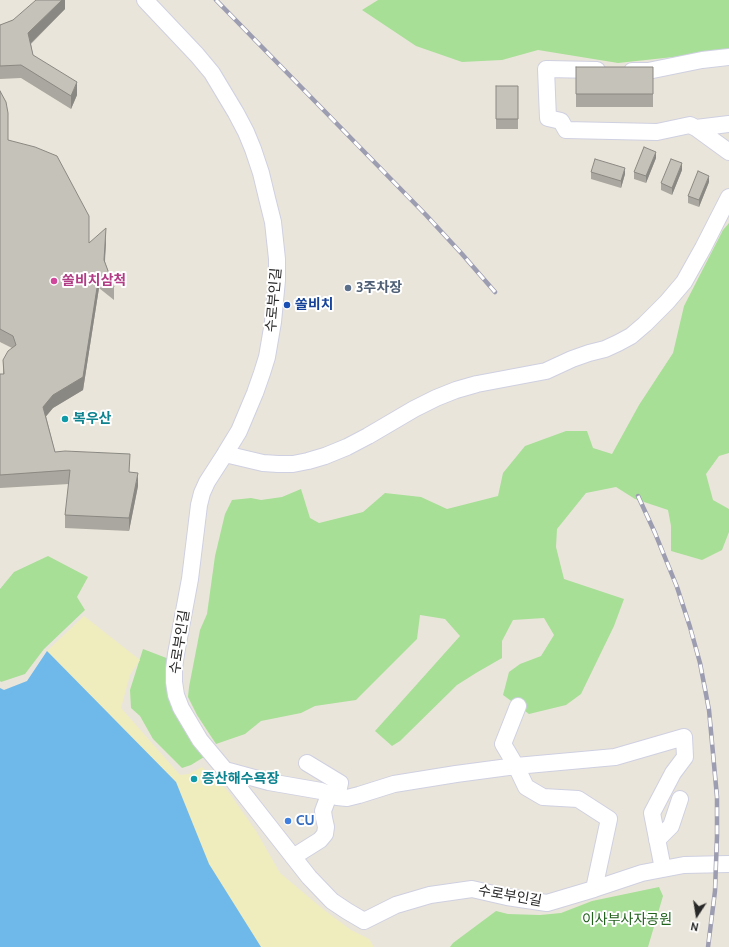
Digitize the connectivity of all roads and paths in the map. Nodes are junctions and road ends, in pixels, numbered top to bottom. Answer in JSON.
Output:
{"nodes":[{"id":1,"x":145,"y":0,"type":"edge"},
{"id":2,"x":729,"y":57,"type":"edge"},
{"id":3,"x":729,"y":124,"type":"edge"},
{"id":4,"x":696,"y":128,"type":"junction"},
{"id":5,"x":729,"y":152,"type":"edge"},
{"id":6,"x":729,"y":197,"type":"edge"},
{"id":7,"x":225,"y":454,"type":"junction"},
{"id":8,"x":518,"y":706,"type":"dead end"},
{"id":9,"x":307,"y":763,"type":"dead end"},
{"id":10,"x":516,"y":766,"type":"junction"},
{"id":11,"x":225,"y":770,"type":"junction"},
{"id":12,"x":333,"y":796,"type":"junction"},
{"id":13,"x":680,"y":799,"type":"dead end"},
{"id":14,"x":657,"y":840,"type":"junction"},
{"id":15,"x":293,"y":857,"type":"junction"},
{"id":16,"x":729,"y":864,"type":"edge"},
{"id":17,"x":663,"y":869,"type":"junction"},
{"id":18,"x":594,"y":889,"type":"junction"}],
"edges":[{"from":1,"to":7,"type":"street","name":"수로부인길"},
{"from":2,"to":4,"type":"street"},
{"from":3,"to":4,"type":"street"},
{"from":4,"to":5,"type":"street"},
{"from":6,"to":7,"type":"street"},
{"from":7,"to":11,"type":"street","name":"수로부인길"},
{"from":8,"to":10,"type":"street"},
{"from":9,"to":12,"type":"street"},
{"from":10,"to":12,"type":"street"},
{"from":10,"to":14,"type":"street"},
{"from":10,"to":18,"type":"street"},
{"from":11,"to":12,"type":"street"},
{"from":11,"to":15,"type":"street","name":"수로부인길"},
{"from":12,"to":15,"type":"street"},
{"from":13,"to":14,"type":"street"},
{"from":14,"to":17,"type":"street"},
{"from":15,"to":18,"type":"street","name":"수로부인길"},
{"from":16,"to":17,"type":"street"},
{"from":17,"to":18,"type":"street"}]}
